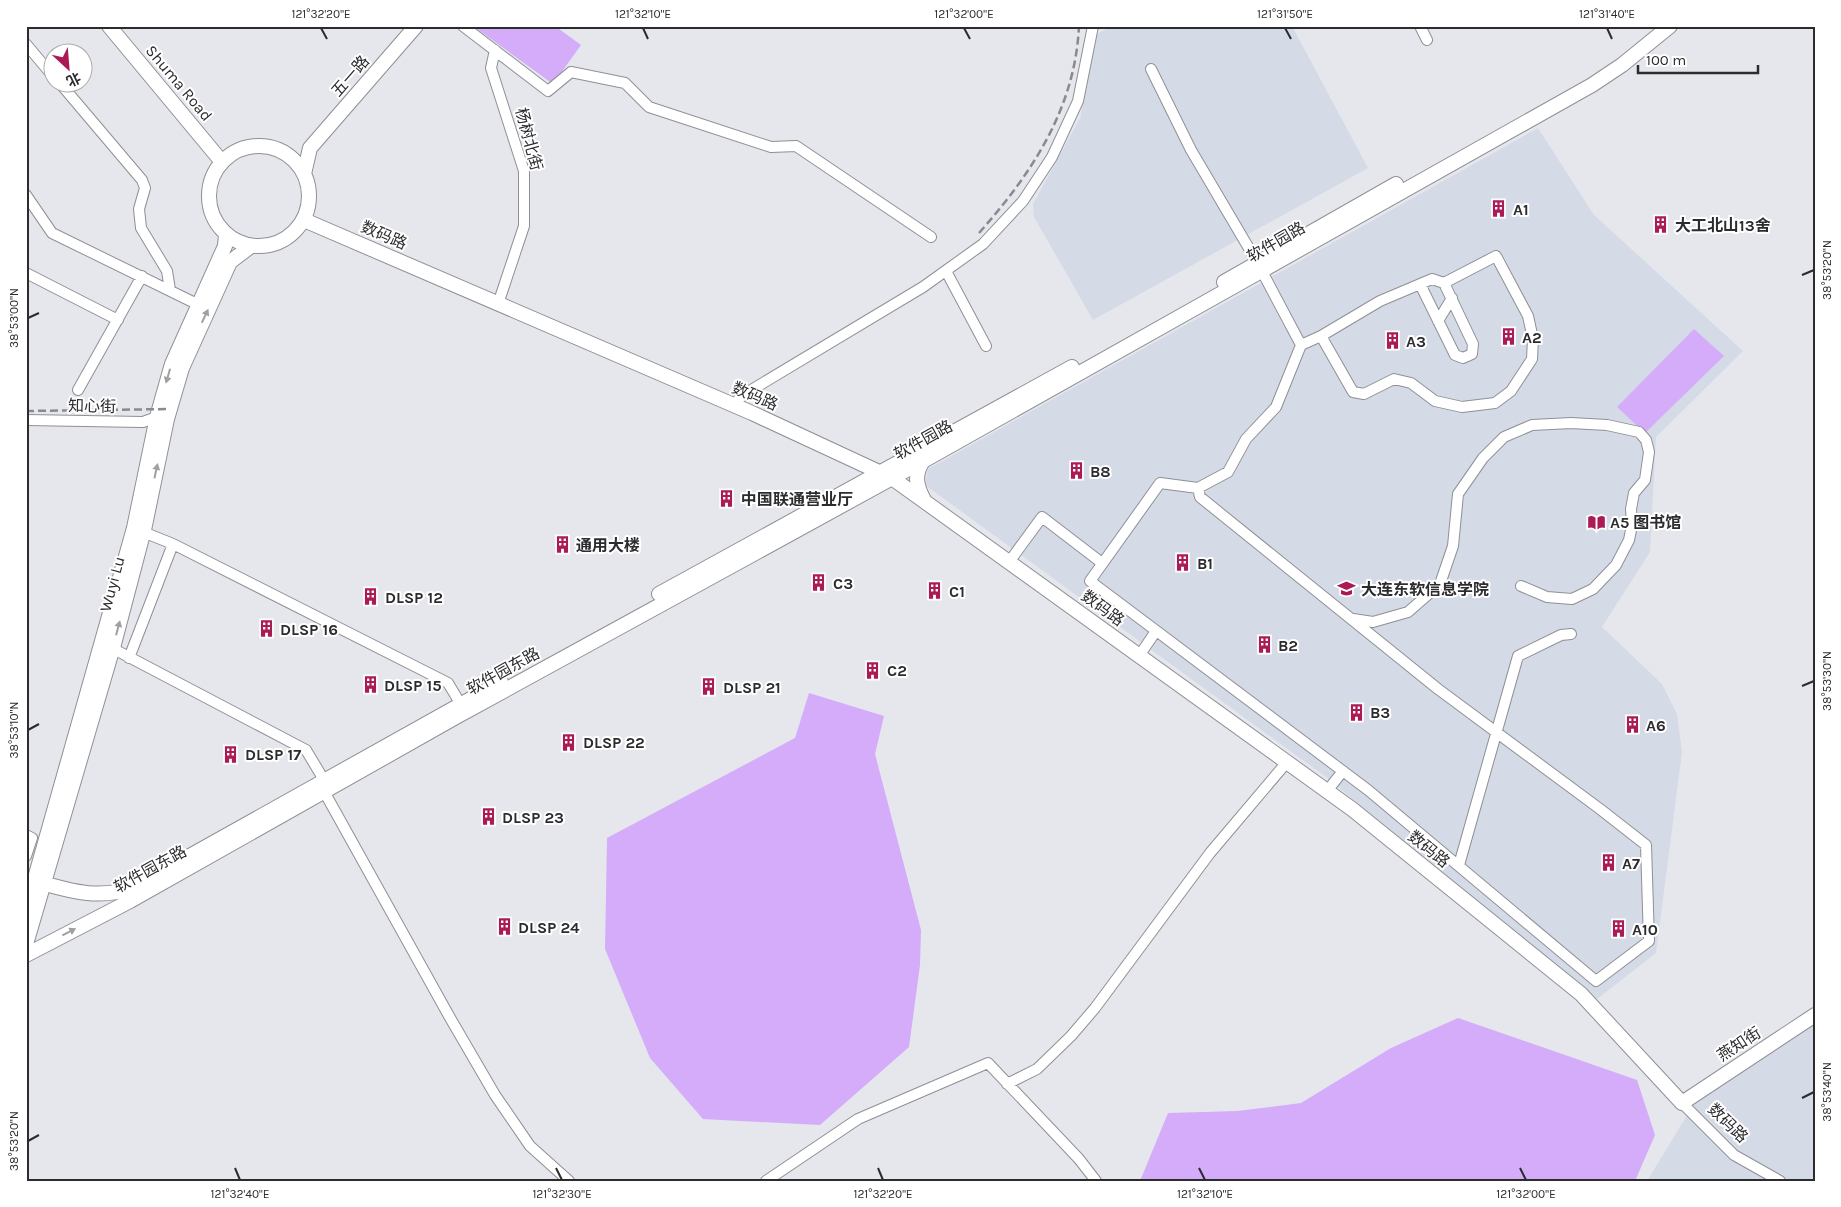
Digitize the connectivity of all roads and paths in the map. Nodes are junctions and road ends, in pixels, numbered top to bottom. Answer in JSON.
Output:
{"nodes":[{"id":1,"x":109,"y":26,"type":"edge"},
{"id":2,"x":121,"y":26,"type":"edge"},
{"id":3,"x":416,"y":26,"type":"edge"},
{"id":4,"x":463,"y":26,"type":"edge"},
{"id":5,"x":1093,"y":26,"type":"edge"},
{"id":6,"x":1420,"y":26,"type":"edge"},
{"id":7,"x":1656,"y":26,"type":"edge"},
{"id":8,"x":1670,"y":26,"type":"edge"},
{"id":9,"x":1427,"y":40,"type":"dead end"},
{"id":10,"x":26,"y":44,"type":"edge"},
{"id":11,"x":494,"y":50,"type":"junction"},
{"id":12,"x":42,"y":63,"type":"edge"},
{"id":13,"x":1151,"y":68,"type":"dead end"},
{"id":14,"x":67,"y":92,"type":"edge"},
{"id":15,"x":310,"y":148,"type":"junction"},
{"id":16,"x":285,"y":154,"type":"junction"},
{"id":17,"x":226,"y":160,"type":"junction"},
{"id":18,"x":304,"y":174,"type":"junction"},
{"id":19,"x":26,"y":195,"type":"edge"},
{"id":20,"x":304,"y":220,"type":"junction"},
{"id":21,"x":226,"y":235,"type":"junction"},
{"id":22,"x":931,"y":237,"type":"dead end"},
{"id":23,"x":251,"y":246,"type":"junction"},
{"id":24,"x":1259,"y":266,"type":"junction"},
{"id":25,"x":946,"y":271,"type":"junction"},
{"id":26,"x":26,"y":273,"type":"edge"},
{"id":27,"x":142,"y":276,"type":"junction"},
{"id":28,"x":1444,"y":283,"type":"junction"},
{"id":29,"x":1420,"y":284,"type":"junction"},
{"id":30,"x":170,"y":290,"type":"junction"},
{"id":31,"x":1452,"y":298,"type":"junction"},
{"id":32,"x":498,"y":304,"type":"junction"},
{"id":33,"x":199,"y":305,"type":"junction"},
{"id":34,"x":118,"y":320,"type":"junction"},
{"id":35,"x":1438,"y":320,"type":"junction"},
{"id":36,"x":1321,"y":336,"type":"junction"},
{"id":37,"x":1301,"y":345,"type":"junction"},
{"id":38,"x":986,"y":346,"type":"dead end"},
{"id":39,"x":78,"y":390,"type":"dead end"},
{"id":40,"x":733,"y":405,"type":"junction"},
{"id":41,"x":157,"y":417,"type":"junction"},
{"id":42,"x":26,"y":420,"type":"edge"},
{"id":43,"x":852,"y":458,"type":"junction"},
{"id":44,"x":923,"y":461,"type":"junction"},
{"id":45,"x":887,"y":475,"type":"junction"},
{"id":46,"x":857,"y":485,"type":"junction"},
{"id":47,"x":1198,"y":488,"type":"junction"},
{"id":48,"x":924,"y":500,"type":"junction"},
{"id":49,"x":139,"y":530,"type":"junction"},
{"id":50,"x":173,"y":544,"type":"junction"},
{"id":51,"x":1009,"y":562,"type":"junction"},
{"id":52,"x":1102,"y":563,"type":"junction"},
{"id":53,"x":1521,"y":586,"type":"dead end"},
{"id":54,"x":1352,"y":618,"type":"junction"},
{"id":55,"x":1156,"y":631,"type":"junction"},
{"id":56,"x":1571,"y":634,"type":"dead end"},
{"id":57,"x":108,"y":645,"type":"junction"},
{"id":58,"x":1139,"y":656,"type":"junction"},
{"id":59,"x":129,"y":658,"type":"junction"},
{"id":60,"x":460,"y":703,"type":"junction"},
{"id":61,"x":1496,"y":732,"type":"junction"},
{"id":62,"x":1287,"y":762,"type":"junction"},
{"id":63,"x":1343,"y":771,"type":"junction"},
{"id":64,"x":323,"y":785,"type":"junction"},
{"id":65,"x":1327,"y":791,"type":"junction"},
{"id":66,"x":26,"y":835,"type":"edge"},
{"id":67,"x":26,"y":856,"type":"edge"},
{"id":68,"x":1459,"y":865,"type":"junction"},
{"id":69,"x":35,"y":880,"type":"edge"},
{"id":70,"x":26,"y":910,"type":"edge"},
{"id":71,"x":26,"y":944,"type":"edge"},
{"id":72,"x":26,"y":955,"type":"edge"},
{"id":73,"x":1815,"y":1015,"type":"edge"},
{"id":74,"x":1008,"y":1084,"type":"junction"},
{"id":75,"x":1682,"y":1102,"type":"junction"},
{"id":76,"x":568,"y":1181,"type":"edge"},
{"id":77,"x":766,"y":1181,"type":"edge"},
{"id":78,"x":1096,"y":1181,"type":"edge"},
{"id":79,"x":1780,"y":1181,"type":"edge"}],
"edges":[{"from":1,"to":17,"type":"main road","name":"Shuma Road"},
{"from":2,"to":17,"type":"main road","name":"Shuma Road"},
{"from":3,"to":15,"type":"main road","name":"五一路"},
{"from":4,"to":11,"type":"street"},
{"from":5,"to":25,"type":"street"},
{"from":6,"to":9,"type":"street"},
{"from":7,"to":24,"type":"main road","name":"软件园路"},
{"from":8,"to":24,"type":"main road","name":"软件园路"},
{"from":10,"to":12,"type":"street"},
{"from":11,"to":22,"type":"street"},
{"from":11,"to":32,"type":"street","name":"杨树北街"},
{"from":13,"to":24,"type":"street"},
{"from":14,"to":30,"type":"street"},
{"from":15,"to":16,"type":"main road"},
{"from":15,"to":18,"type":"main road"},
{"from":16,"to":17,"type":"main road"},
{"from":16,"to":18,"type":"main road"},
{"from":17,"to":21,"type":"main road"},
{"from":18,"to":20,"type":"main road"},
{"from":19,"to":27,"type":"street"},
{"from":20,"to":23,"type":"main road"},
{"from":20,"to":32,"type":"main road","name":"数码路"},
{"from":21,"to":23,"type":"main road"},
{"from":21,"to":33,"type":"main road","name":"Wuyi Lu"},
{"from":49,"to":23,"type":"main road","name":"Wuyi Lu","one_way":true},
{"from":24,"to":37,"type":"street"},
{"from":24,"to":44,"type":"main road","name":"软件园路"},
{"from":24,"to":45,"type":"main road","name":"软件园路"},
{"from":25,"to":38,"type":"street"},
{"from":25,"to":40,"type":"street"},
{"from":26,"to":34,"type":"street"},
{"from":27,"to":30,"type":"street"},
{"from":27,"to":34,"type":"street"},
{"from":28,"to":29,"type":"street"},
{"from":28,"to":31,"type":"street"},
{"from":28,"to":36,"type":"street"},
{"from":29,"to":35,"type":"street"},
{"from":29,"to":36,"type":"street"},
{"from":30,"to":33,"type":"street"},
{"from":31,"to":35,"type":"street"},
{"from":31,"to":35,"type":"street"},
{"from":32,"to":40,"type":"main road","name":"数码路"},
{"from":33,"to":41,"type":"main road","name":"Wuyi Lu","one_way":true},
{"from":34,"to":39,"type":"street"},
{"from":36,"to":37,"type":"street"},
{"from":37,"to":47,"type":"street"},
{"from":40,"to":43,"type":"main road","name":"数码路"},
{"from":41,"to":42,"type":"street","name":"知心街"},
{"from":41,"to":49,"type":"main road","name":"Wuyi Lu"},
{"from":43,"to":45,"type":"main road","name":"数码路"},
{"from":43,"to":46,"type":"main road"},
{"from":44,"to":45,"type":"main road","name":"软件园路"},
{"from":44,"to":48,"type":"main road"},
{"from":45,"to":46,"type":"main road","name":"软件园东路"},
{"from":45,"to":48,"type":"main road","name":"数码路"},
{"from":45,"to":64,"type":"main road","name":"软件园东路"},
{"from":46,"to":60,"type":"main road","name":"软件园东路"},
{"from":47,"to":52,"type":"street"},
{"from":47,"to":54,"type":"street"},
{"from":48,"to":51,"type":"main road","name":"数码路"},
{"from":49,"to":50,"type":"street"},
{"from":49,"to":57,"type":"main road","name":"Wuyi Lu"},
{"from":50,"to":59,"type":"street"},
{"from":50,"to":60,"type":"street"},
{"from":51,"to":52,"type":"street"},
{"from":51,"to":58,"type":"main road","name":"数码路"},
{"from":52,"to":55,"type":"street"},
{"from":53,"to":54,"type":"street"},
{"from":54,"to":61,"type":"street"},
{"from":55,"to":58,"type":"street"},
{"from":55,"to":63,"type":"street"},
{"from":56,"to":61,"type":"street"},
{"from":57,"to":59,"type":"street"},
{"from":57,"to":69,"type":"main road","name":"Wuyi Lu"},
{"from":58,"to":62,"type":"main road","name":"数码路"},
{"from":59,"to":64,"type":"street"},
{"from":60,"to":64,"type":"main road","name":"软件园东路"},
{"from":61,"to":68,"type":"street"},
{"from":61,"to":68,"type":"street"},
{"from":62,"to":65,"type":"main road","name":"数码路"},
{"from":62,"to":74,"type":"street"},
{"from":63,"to":65,"type":"street"},
{"from":63,"to":68,"type":"street"},
{"from":64,"to":69,"type":"main road","name":"软件园东路"},
{"from":72,"to":64,"type":"main road","name":"软件园东路","one_way":true},
{"from":64,"to":76,"type":"street"},
{"from":65,"to":75,"type":"main road","name":"数码路"},
{"from":66,"to":67,"type":"street"},
{"from":69,"to":70,"type":"main road","name":"Wuyi Lu"},
{"from":69,"to":71,"type":"main road","name":"Wuyi Lu"},
{"from":73,"to":75,"type":"main road","name":"燕知街"},
{"from":74,"to":77,"type":"street"},
{"from":74,"to":78,"type":"street"},
{"from":75,"to":79,"type":"street","name":"数码路"}]}
